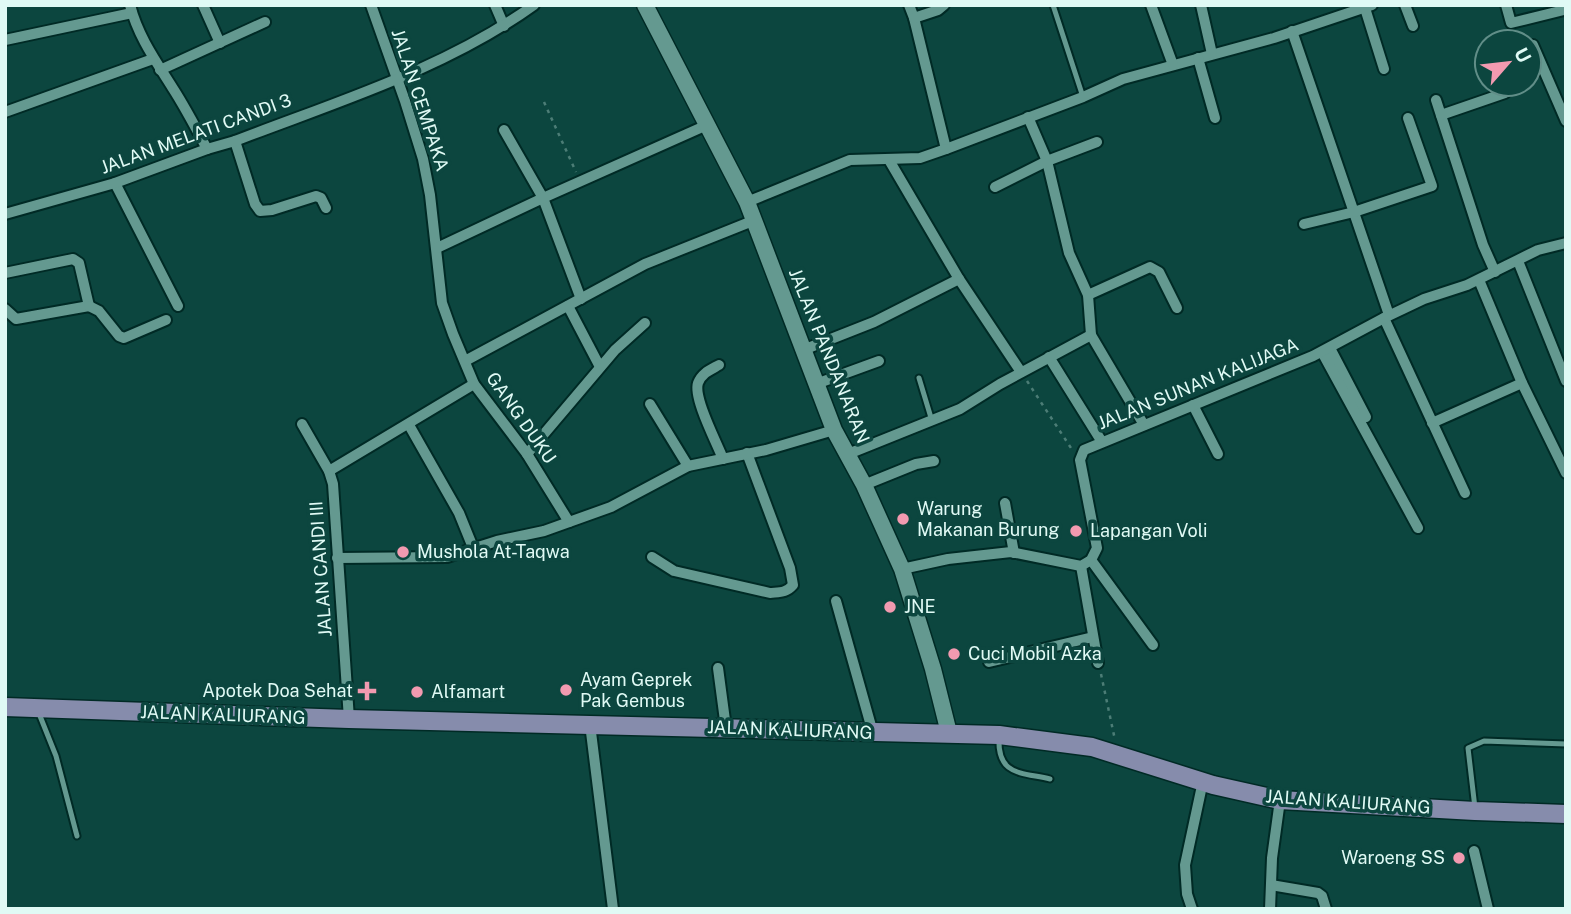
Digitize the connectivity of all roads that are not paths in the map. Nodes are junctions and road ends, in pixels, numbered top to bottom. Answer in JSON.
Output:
{"nodes":[{"id":1,"x":203,"y":5,"type":"edge"},
{"id":2,"x":371,"y":5,"type":"edge"},
{"id":3,"x":495,"y":5,"type":"edge"},
{"id":4,"x":534,"y":5,"type":"edge"},
{"id":5,"x":645,"y":5,"type":"edge"},
{"id":6,"x":909,"y":5,"type":"edge"},
{"id":7,"x":944,"y":5,"type":"edge"},
{"id":8,"x":1054,"y":5,"type":"edge"},
{"id":9,"x":1151,"y":5,"type":"edge"},
{"id":10,"x":1201,"y":5,"type":"edge"},
{"id":11,"x":1405,"y":5,"type":"edge"},
{"id":12,"x":1506,"y":5,"type":"edge"},
{"id":13,"x":1562,"y":5,"type":"edge"},
{"id":14,"x":1367,"y":6,"type":"edge"},
{"id":15,"x":131,"y":9,"type":"edge"},
{"id":16,"x":914,"y":18,"type":"junction"},
{"id":17,"x":265,"y":22,"type":"dead end"},
{"id":18,"x":505,"y":26,"type":"junction"},
{"id":19,"x":1413,"y":26,"type":"dead end"},
{"id":20,"x":1292,"y":31,"type":"junction"},
{"id":21,"x":5,"y":40,"type":"edge"},
{"id":22,"x":220,"y":43,"type":"junction"},
{"id":23,"x":1212,"y":54,"type":"junction"},
{"id":24,"x":1198,"y":58,"type":"junction"},
{"id":25,"x":153,"y":59,"type":"junction"},
{"id":26,"x":1173,"y":65,"type":"junction"},
{"id":27,"x":1543,"y":68,"type":"edge"},
{"id":28,"x":1384,"y":69,"type":"dead end"},
{"id":29,"x":160,"y":70,"type":"junction"},
{"id":30,"x":396,"y":78,"type":"junction"},
{"id":31,"x":1083,"y":97,"type":"junction"},
{"id":32,"x":1490,"y":98,"type":"edge"},
{"id":33,"x":1436,"y":100,"type":"dead end"},
{"id":34,"x":5,"y":112,"type":"edge"},
{"id":35,"x":1441,"y":115,"type":"junction"},
{"id":36,"x":1028,"y":117,"type":"junction"},
{"id":37,"x":1215,"y":118,"type":"dead end"},
{"id":38,"x":1408,"y":118,"type":"dead end"},
{"id":39,"x":1566,"y":121,"type":"edge"},
{"id":40,"x":707,"y":125,"type":"junction"},
{"id":41,"x":504,"y":130,"type":"dead end"},
{"id":42,"x":235,"y":141,"type":"junction"},
{"id":43,"x":1097,"y":142,"type":"dead end"},
{"id":44,"x":207,"y":149,"type":"junction"},
{"id":45,"x":946,"y":149,"type":"junction"},
{"id":46,"x":889,"y":160,"type":"junction"},
{"id":47,"x":1047,"y":161,"type":"junction"},
{"id":48,"x":115,"y":183,"type":"junction"},
{"id":49,"x":995,"y":187,"type":"dead end"},
{"id":50,"x":542,"y":198,"type":"junction"},
{"id":51,"x":747,"y":202,"type":"junction"},
{"id":52,"x":326,"y":208,"type":"dead end"},
{"id":53,"x":1354,"y":212,"type":"junction"},
{"id":54,"x":5,"y":214,"type":"edge"},
{"id":55,"x":755,"y":220,"type":"junction"},
{"id":56,"x":1304,"y":224,"type":"dead end"},
{"id":57,"x":1566,"y":243,"type":"edge"},
{"id":58,"x":437,"y":248,"type":"junction"},
{"id":59,"x":1518,"y":261,"type":"junction"},
{"id":60,"x":1495,"y":272,"type":"junction"},
{"id":61,"x":5,"y":273,"type":"edge"},
{"id":62,"x":959,"y":279,"type":"junction"},
{"id":63,"x":1479,"y":280,"type":"junction"},
{"id":64,"x":1088,"y":295,"type":"junction"},
{"id":65,"x":581,"y":299,"type":"junction"},
{"id":66,"x":89,"y":306,"type":"junction"},
{"id":67,"x":178,"y":306,"type":"dead end"},
{"id":68,"x":568,"y":306,"type":"junction"},
{"id":69,"x":1177,"y":308,"type":"dead end"},
{"id":70,"x":5,"y":309,"type":"edge"},
{"id":71,"x":1387,"y":316,"type":"junction"},
{"id":72,"x":166,"y":320,"type":"dead end"},
{"id":73,"x":645,"y":323,"type":"dead end"},
{"id":74,"x":1091,"y":335,"type":"junction"},
{"id":75,"x":803,"y":349,"type":"junction"},
{"id":76,"x":1326,"y":350,"type":"junction"},
{"id":77,"x":1049,"y":357,"type":"junction"},
{"id":78,"x":465,"y":361,"type":"junction"},
{"id":79,"x":879,"y":361,"type":"dead end"},
{"id":80,"x":719,"y":365,"type":"dead end"},
{"id":81,"x":600,"y":367,"type":"junction"},
{"id":82,"x":1021,"y":372,"type":"junction"},
{"id":83,"x":919,"y":379,"type":"dead end"},
{"id":84,"x":1566,"y":381,"type":"edge"},
{"id":85,"x":1522,"y":383,"type":"junction"},
{"id":86,"x":474,"y":384,"type":"junction"},
{"id":87,"x":816,"y":384,"type":"junction"},
{"id":88,"x":650,"y":404,"type":"dead end"},
{"id":89,"x":1194,"y":405,"type":"junction"},
{"id":90,"x":1366,"y":417,"type":"dead end"},
{"id":91,"x":932,"y":421,"type":"junction"},
{"id":92,"x":1432,"y":423,"type":"junction"},
{"id":93,"x":302,"y":425,"type":"dead end"},
{"id":94,"x":409,"y":425,"type":"junction"},
{"id":95,"x":1144,"y":425,"type":"junction"},
{"id":96,"x":834,"y":430,"type":"junction"},
{"id":97,"x":1102,"y":442,"type":"junction"},
{"id":98,"x":747,"y":453,"type":"junction"},
{"id":99,"x":527,"y":454,"type":"junction"},
{"id":100,"x":848,"y":454,"type":"junction"},
{"id":101,"x":1218,"y":454,"type":"dead end"},
{"id":102,"x":723,"y":458,"type":"junction"},
{"id":103,"x":934,"y":461,"type":"dead end"},
{"id":104,"x":688,"y":466,"type":"junction"},
{"id":105,"x":330,"y":471,"type":"junction"},
{"id":106,"x":1566,"y":473,"type":"edge"},
{"id":107,"x":864,"y":485,"type":"junction"},
{"id":108,"x":1465,"y":493,"type":"dead end"},
{"id":109,"x":1005,"y":503,"type":"dead end"},
{"id":110,"x":569,"y":522,"type":"junction"},
{"id":111,"x":1418,"y":528,"type":"dead end"},
{"id":112,"x":474,"y":550,"type":"junction"},
{"id":113,"x":1014,"y":553,"type":"junction"},
{"id":114,"x":652,"y":557,"type":"dead end"},
{"id":115,"x":337,"y":558,"type":"junction"},
{"id":116,"x":1086,"y":563,"type":"junction"},
{"id":117,"x":902,"y":569,"type":"junction"},
{"id":118,"x":836,"y":601,"type":"dead end"},
{"id":119,"x":1093,"y":637,"type":"junction"},
{"id":120,"x":1153,"y":645,"type":"dead end"},
{"id":121,"x":989,"y":662,"type":"dead end"},
{"id":122,"x":1098,"y":663,"type":"road end"},
{"id":123,"x":718,"y":668,"type":"dead end"},
{"id":124,"x":5,"y":707,"type":"edge"},
{"id":125,"x":37,"y":708,"type":"junction"},
{"id":126,"x":349,"y":719,"type":"junction"},
{"id":127,"x":590,"y":724,"type":"junction"},
{"id":128,"x":726,"y":728,"type":"junction"},
{"id":129,"x":873,"y":733,"type":"junction"},
{"id":130,"x":949,"y":733,"type":"junction"},
{"id":131,"x":999,"y":735,"type":"junction"},
{"id":132,"x":1566,"y":744,"type":"edge"},
{"id":133,"x":1050,"y":779,"type":"dead end"},
{"id":134,"x":1203,"y":781,"type":"junction"},
{"id":135,"x":1280,"y":800,"type":"junction"},
{"id":136,"x":1475,"y":811,"type":"junction"},
{"id":137,"x":1566,"y":814,"type":"edge"},
{"id":138,"x":77,"y":836,"type":"dead end"},
{"id":139,"x":1474,"y":851,"type":"dead end"},
{"id":140,"x":1271,"y":885,"type":"junction"},
{"id":141,"x":613,"y":909,"type":"edge"},
{"id":142,"x":1192,"y":909,"type":"edge"},
{"id":143,"x":1270,"y":909,"type":"edge"},
{"id":144,"x":1326,"y":909,"type":"edge"},
{"id":145,"x":1488,"y":909,"type":"edge"}],
"edges":[{"from":1,"to":22,"type":"street"},
{"from":2,"to":30,"type":"street","name":"JALAN CEMPAKA"},
{"from":3,"to":18,"type":"street"},
{"from":4,"to":18,"type":"street","name":"JALAN MELATI CANDI 3"},
{"from":5,"to":40,"type":"main road","name":"JALAN PANDANARAN"},
{"from":6,"to":16,"type":"street"},
{"from":7,"to":16,"type":"street"},
{"from":8,"to":31,"type":"lane"},
{"from":9,"to":26,"type":"street"},
{"from":10,"to":23,"type":"street"},
{"from":11,"to":19,"type":"street"},
{"from":12,"to":13,"type":"street"},
{"from":14,"to":20,"type":"street"},
{"from":14,"to":28,"type":"street"},
{"from":15,"to":21,"type":"street"},
{"from":15,"to":25,"type":"street"},
{"from":16,"to":45,"type":"street"},
{"from":17,"to":22,"type":"street"},
{"from":18,"to":30,"type":"street","name":"JALAN MELATI CANDI 3"},
{"from":20,"to":23,"type":"street"},
{"from":20,"to":53,"type":"street"},
{"from":22,"to":29,"type":"street"},
{"from":23,"to":24,"type":"street"},
{"from":24,"to":26,"type":"street"},
{"from":24,"to":37,"type":"street"},
{"from":25,"to":29,"type":"street"},
{"from":25,"to":34,"type":"street"},
{"from":26,"to":31,"type":"street"},
{"from":27,"to":39,"type":"street"},
{"from":29,"to":44,"type":"street"},
{"from":30,"to":42,"type":"street","name":"JALAN MELATI CANDI 3"},
{"from":30,"to":58,"type":"street","name":"JALAN CEMPAKA"},
{"from":31,"to":36,"type":"street"},
{"from":32,"to":35,"type":"street"},
{"from":33,"to":35,"type":"street"},
{"from":35,"to":60,"type":"street"},
{"from":36,"to":45,"type":"street"},
{"from":36,"to":47,"type":"street"},
{"from":38,"to":53,"type":"street"},
{"from":40,"to":50,"type":"street"},
{"from":40,"to":51,"type":"main road","name":"JALAN PANDANARAN"},
{"from":41,"to":50,"type":"street"},
{"from":42,"to":44,"type":"street","name":"JALAN MELATI CANDI 3"},
{"from":42,"to":52,"type":"street"},
{"from":43,"to":47,"type":"street"},
{"from":44,"to":48,"type":"street","name":"JALAN MELATI CANDI 3"},
{"from":45,"to":46,"type":"street"},
{"from":46,"to":51,"type":"street"},
{"from":46,"to":62,"type":"street"},
{"from":47,"to":49,"type":"street"},
{"from":47,"to":64,"type":"street"},
{"from":48,"to":54,"type":"street","name":"JALAN MELATI CANDI 3"},
{"from":48,"to":67,"type":"street"},
{"from":50,"to":58,"type":"street"},
{"from":50,"to":65,"type":"street"},
{"from":51,"to":55,"type":"main road","name":"JALAN PANDANARAN"},
{"from":53,"to":56,"type":"street"},
{"from":53,"to":71,"type":"street"},
{"from":55,"to":65,"type":"street"},
{"from":55,"to":75,"type":"main road","name":"JALAN PANDANARAN"},
{"from":57,"to":59,"type":"street","name":"JALAN SUNAN KALIJAGA"},
{"from":58,"to":78,"type":"street","name":"GANG DUKU"},
{"from":59,"to":60,"type":"street","name":"JALAN SUNAN KALIJAGA"},
{"from":59,"to":84,"type":"street"},
{"from":60,"to":63,"type":"street","name":"JALAN SUNAN KALIJAGA"},
{"from":61,"to":66,"type":"street"},
{"from":62,"to":75,"type":"street"},
{"from":62,"to":82,"type":"street"},
{"from":63,"to":71,"type":"street","name":"JALAN SUNAN KALIJAGA"},
{"from":63,"to":85,"type":"street"},
{"from":64,"to":69,"type":"street"},
{"from":64,"to":74,"type":"street"},
{"from":65,"to":68,"type":"street"},
{"from":66,"to":70,"type":"street"},
{"from":66,"to":72,"type":"street"},
{"from":68,"to":78,"type":"street"},
{"from":68,"to":81,"type":"street"},
{"from":71,"to":76,"type":"street","name":"JALAN SUNAN KALIJAGA"},
{"from":71,"to":92,"type":"street"},
{"from":73,"to":81,"type":"street"},
{"from":74,"to":77,"type":"street"},
{"from":74,"to":95,"type":"street"},
{"from":75,"to":87,"type":"main road","name":"JALAN PANDANARAN"},
{"from":76,"to":89,"type":"street","name":"JALAN SUNAN KALIJAGA"},
{"from":76,"to":90,"type":"street"},
{"from":76,"to":111,"type":"street"},
{"from":77,"to":82,"type":"street"},
{"from":77,"to":97,"type":"street"},
{"from":78,"to":86,"type":"street","name":"GANG DUKU"},
{"from":79,"to":87,"type":"street"},
{"from":80,"to":102,"type":"street"},
{"from":81,"to":99,"type":"street"},
{"from":82,"to":91,"type":"street"},
{"from":83,"to":91,"type":"lane"},
{"from":85,"to":92,"type":"street"},
{"from":85,"to":106,"type":"street"},
{"from":86,"to":94,"type":"street"},
{"from":86,"to":99,"type":"street","name":"GANG DUKU"},
{"from":87,"to":96,"type":"main road","name":"JALAN PANDANARAN"},
{"from":88,"to":104,"type":"street"},
{"from":89,"to":95,"type":"street","name":"JALAN SUNAN KALIJAGA"},
{"from":89,"to":101,"type":"street"},
{"from":91,"to":100,"type":"street"},
{"from":92,"to":108,"type":"street"},
{"from":93,"to":105,"type":"street","name":"JALAN CANDI III"},
{"from":94,"to":105,"type":"street"},
{"from":94,"to":112,"type":"street"},
{"from":95,"to":97,"type":"street","name":"JALAN SUNAN KALIJAGA"},
{"from":96,"to":98,"type":"street"},
{"from":96,"to":100,"type":"main road","name":"JALAN PANDANARAN"},
{"from":97,"to":116,"type":"street","name":"JALAN SUNAN KALIJAGA"},
{"from":98,"to":102,"type":"street"},
{"from":98,"to":114,"type":"street"},
{"from":99,"to":110,"type":"street","name":"GANG DUKU"},
{"from":100,"to":107,"type":"main road","name":"JALAN PANDANARAN"},
{"from":102,"to":104,"type":"street"},
{"from":103,"to":107,"type":"street"},
{"from":104,"to":110,"type":"street"},
{"from":105,"to":115,"type":"street","name":"JALAN CANDI III"},
{"from":107,"to":117,"type":"main road","name":"JALAN PANDANARAN"},
{"from":109,"to":113,"type":"street"},
{"from":110,"to":112,"type":"street"},
{"from":112,"to":115,"type":"street"},
{"from":113,"to":116,"type":"street"},
{"from":113,"to":117,"type":"street"},
{"from":115,"to":126,"type":"street","name":"JALAN CANDI III"},
{"from":116,"to":119,"type":"street"},
{"from":116,"to":120,"type":"street"},
{"from":117,"to":130,"type":"main road","name":"JALAN PANDANARAN"},
{"from":118,"to":129,"type":"street"},
{"from":119,"to":121,"type":"street"},
{"from":119,"to":122,"type":"street"},
{"from":123,"to":128,"type":"street"},
{"from":124,"to":125,"type":"main road","name":"JALAN KALIURANG"},
{"from":125,"to":126,"type":"main road","name":"JALAN KALIURANG"},
{"from":125,"to":138,"type":"lane"},
{"from":126,"to":127,"type":"main road","name":"JALAN KALIURANG"},
{"from":127,"to":128,"type":"main road","name":"JALAN KALIURANG"},
{"from":127,"to":141,"type":"street"},
{"from":128,"to":129,"type":"main road","name":"JALAN KALIURANG"},
{"from":129,"to":130,"type":"main road","name":"JALAN KALIURANG"},
{"from":130,"to":131,"type":"main road","name":"JALAN KALIURANG"},
{"from":131,"to":133,"type":"lane"},
{"from":131,"to":134,"type":"main road","name":"JALAN KALIURANG"},
{"from":132,"to":136,"type":"lane"},
{"from":134,"to":135,"type":"main road","name":"JALAN KALIURANG"},
{"from":134,"to":142,"type":"street"},
{"from":135,"to":136,"type":"main road","name":"JALAN KALIURANG"},
{"from":135,"to":140,"type":"street"},
{"from":136,"to":137,"type":"main road","name":"JALAN KALIURANG"},
{"from":139,"to":145,"type":"street"},
{"from":140,"to":143,"type":"street"},
{"from":140,"to":144,"type":"street"}]}
